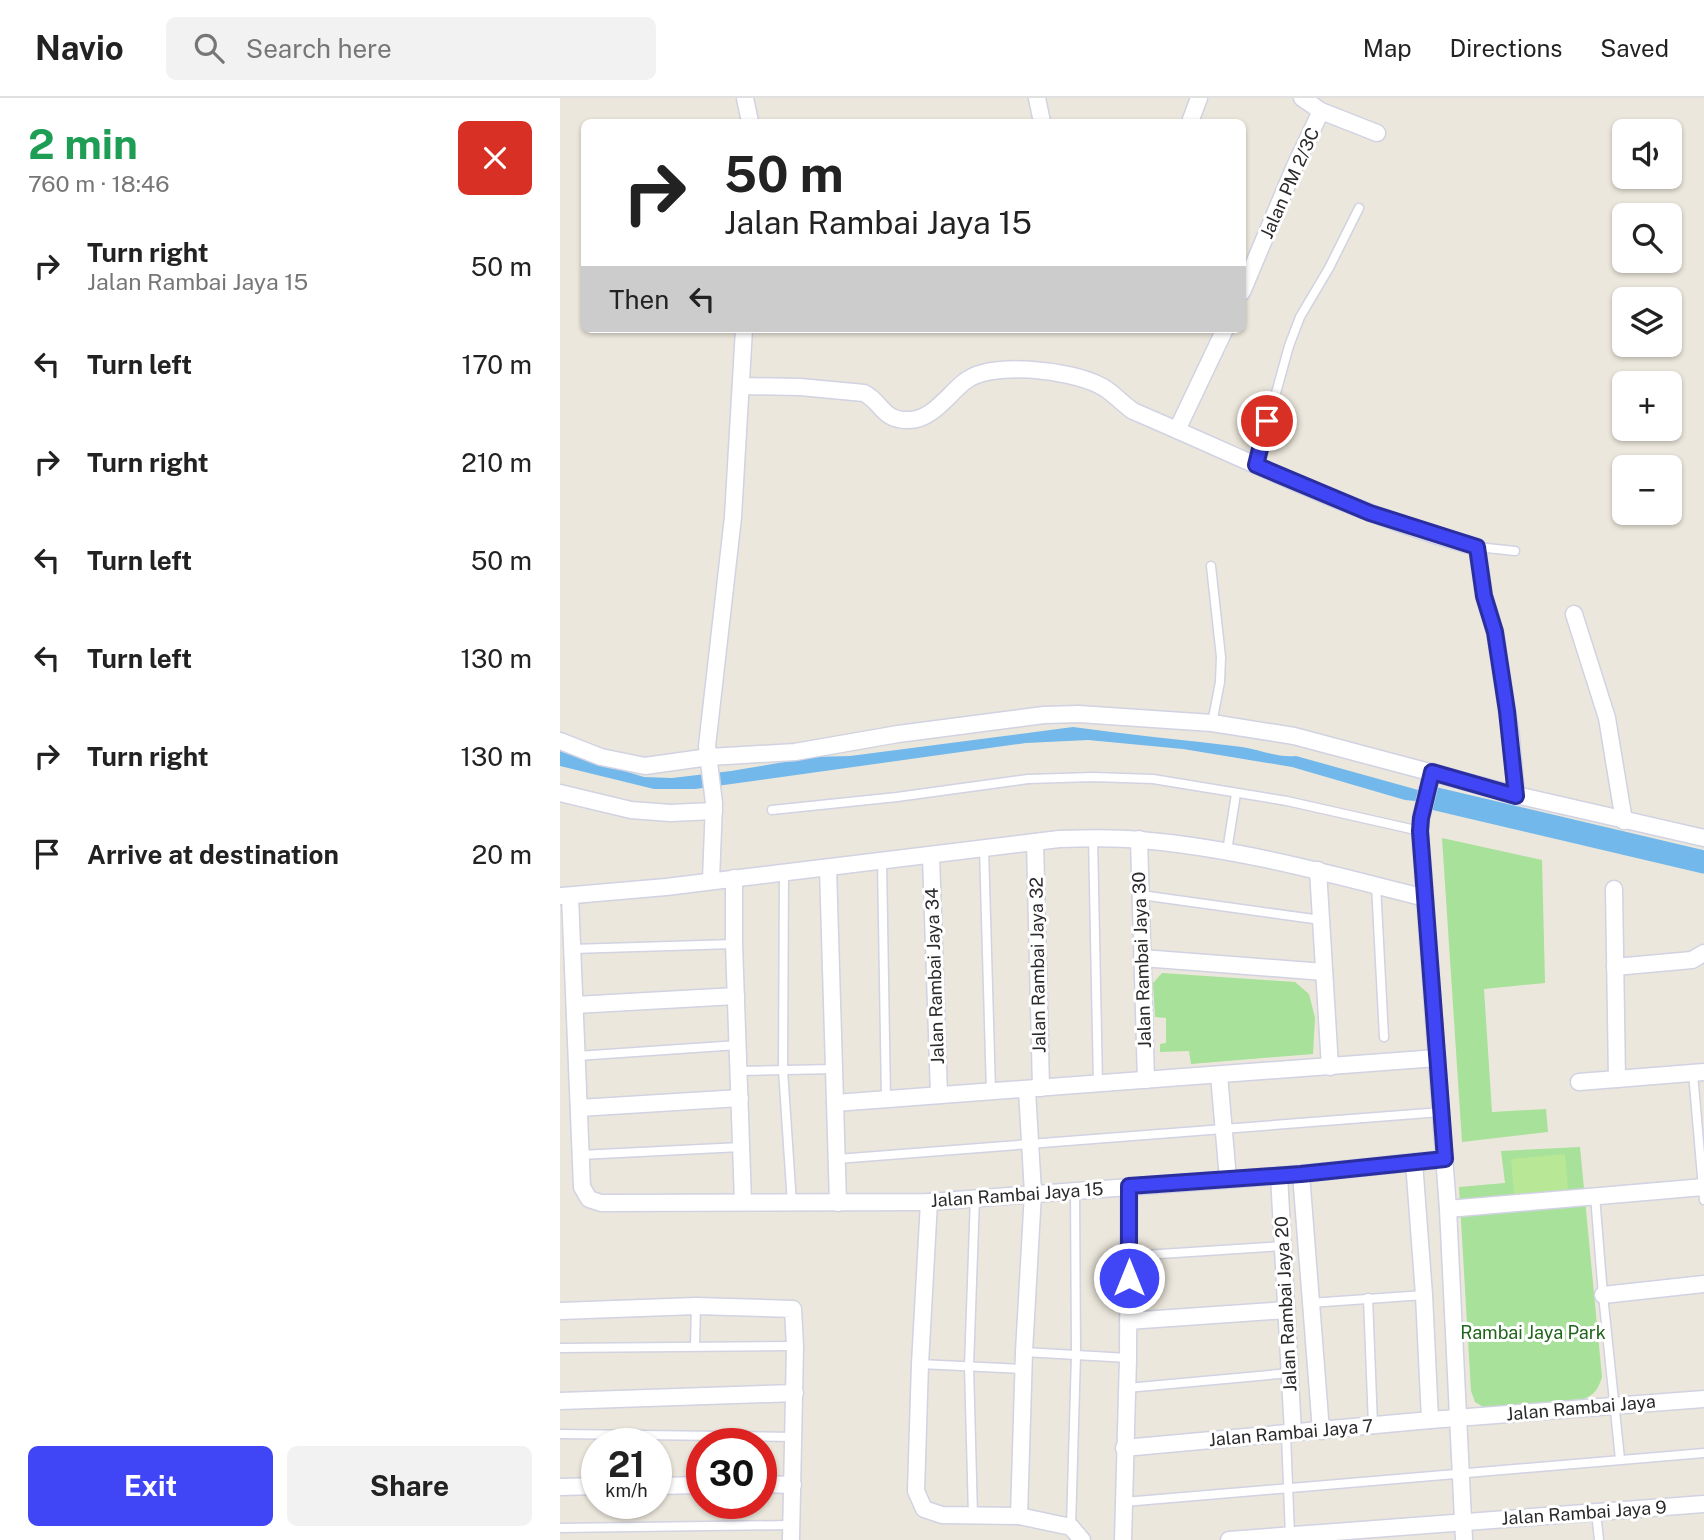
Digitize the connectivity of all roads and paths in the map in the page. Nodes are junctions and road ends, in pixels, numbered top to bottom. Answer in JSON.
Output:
{"nodes":[{"id":1,"x":745,"y":98,"type":"edge"},
{"id":2,"x":1037,"y":98,"type":"edge"},
{"id":3,"x":1199,"y":98,"type":"edge"},
{"id":4,"x":1302,"y":98,"type":"edge"},
{"id":5,"x":1321,"y":111,"type":"junction"},
{"id":6,"x":749,"y":119,"type":"edge"},
{"id":7,"x":1041,"y":119,"type":"edge"},
{"id":8,"x":1192,"y":119,"type":"edge"},
{"id":9,"x":1377,"y":133,"type":"dead end"},
{"id":10,"x":1359,"y":208,"type":"dead end"},
{"id":11,"x":1246,"y":282,"type":"edge"},
{"id":12,"x":744,"y":333,"type":"edge"},
{"id":13,"x":1223,"y":333,"type":"edge"},
{"id":14,"x":741,"y":386,"type":"junction"},
{"id":15,"x":1177,"y":430,"type":"junction"},
{"id":16,"x":1256,"y":465,"type":"junction"},
{"id":17,"x":1477,"y":547,"type":"junction"},
{"id":18,"x":1515,"y":551,"type":"dead end"},
{"id":19,"x":1211,"y":566,"type":"dead end"},
{"id":20,"x":1574,"y":614,"type":"dead end"},
{"id":21,"x":1212,"y":723,"type":"junction"},
{"id":22,"x":560,"y":741,"type":"edge"},
{"id":23,"x":710,"y":763,"type":"junction"},
{"id":24,"x":1430,"y":777,"type":"junction"},
{"id":25,"x":560,"y":793,"type":"edge"},
{"id":26,"x":1236,"y":794,"type":"junction"},
{"id":27,"x":1516,"y":796,"type":"junction"},
{"id":28,"x":714,"y":807,"type":"junction"},
{"id":29,"x":772,"y":810,"type":"dead end"},
{"id":30,"x":1624,"y":821,"type":"junction"},
{"id":31,"x":1420,"y":825,"type":"junction"},
{"id":32,"x":1093,"y":838,"type":"junction"},
{"id":33,"x":1704,"y":838,"type":"edge"},
{"id":34,"x":1139,"y":839,"type":"junction"},
{"id":35,"x":1035,"y":842,"type":"junction"},
{"id":36,"x":984,"y":848,"type":"junction"},
{"id":37,"x":1227,"y":851,"type":"junction"},
{"id":38,"x":931,"y":856,"type":"junction"},
{"id":39,"x":882,"y":861,"type":"junction"},
{"id":40,"x":828,"y":868,"type":"junction"},
{"id":41,"x":1318,"y":870,"type":"junction"},
{"id":42,"x":784,"y":872,"type":"junction"},
{"id":43,"x":734,"y":878,"type":"junction"},
{"id":44,"x":711,"y":880,"type":"junction"},
{"id":45,"x":1376,"y":885,"type":"junction"},
{"id":46,"x":1614,"y":889,"type":"dead end"},
{"id":47,"x":1141,"y":895,"type":"junction"},
{"id":48,"x":565,"y":896,"type":"edge"},
{"id":49,"x":1425,"y":898,"type":"junction"},
{"id":50,"x":1321,"y":920,"type":"junction"},
{"id":51,"x":734,"y":944,"type":"junction"},
{"id":52,"x":572,"y":949,"type":"junction"},
{"id":53,"x":1704,"y":953,"type":"edge"},
{"id":54,"x":1142,"y":958,"type":"junction"},
{"id":55,"x":1615,"y":967,"type":"junction"},
{"id":56,"x":1324,"y":972,"type":"junction"},
{"id":57,"x":736,"y":996,"type":"junction"},
{"id":58,"x":575,"y":1005,"type":"junction"},
{"id":59,"x":1384,"y":1037,"type":"dead end"},
{"id":60,"x":738,"y":1045,"type":"junction"},
{"id":61,"x":577,"y":1056,"type":"junction"},
{"id":62,"x":1437,"y":1058,"type":"junction"},
{"id":63,"x":1329,"y":1067,"type":"junction"},
{"id":64,"x":834,"y":1069,"type":"junction"},
{"id":65,"x":739,"y":1070,"type":"junction"},
{"id":66,"x":783,"y":1070,"type":"junction"},
{"id":67,"x":1699,"y":1072,"type":"edge"},
{"id":68,"x":1219,"y":1075,"type":"junction"},
{"id":69,"x":1617,"y":1079,"type":"junction"},
{"id":70,"x":1146,"y":1080,"type":"junction"},
{"id":71,"x":1579,"y":1082,"type":"dead end"},
{"id":72,"x":1098,"y":1084,"type":"junction"},
{"id":73,"x":1034,"y":1089,"type":"junction"},
{"id":74,"x":991,"y":1092,"type":"junction"},
{"id":75,"x":939,"y":1095,"type":"junction"},
{"id":76,"x":740,"y":1098,"type":"junction"},
{"id":77,"x":886,"y":1099,"type":"junction"},
{"id":78,"x":835,"y":1103,"type":"junction"},
{"id":79,"x":579,"y":1108,"type":"junction"},
{"id":80,"x":1441,"y":1112,"type":"junction"},
{"id":81,"x":1701,"y":1128,"type":"edge"},
{"id":82,"x":1222,"y":1129,"type":"junction"},
{"id":83,"x":1031,"y":1143,"type":"junction"},
{"id":84,"x":741,"y":1147,"type":"junction"},
{"id":85,"x":580,"y":1155,"type":"junction"},
{"id":86,"x":836,"y":1159,"type":"junction"},
{"id":87,"x":1445,"y":1159,"type":"junction"},
{"id":88,"x":1414,"y":1162,"type":"junction"},
{"id":89,"x":1301,"y":1174,"type":"junction"},
{"id":90,"x":1279,"y":1175,"type":"junction"},
{"id":91,"x":1228,"y":1179,"type":"junction"},
{"id":92,"x":1129,"y":1186,"type":"junction"},
{"id":93,"x":1075,"y":1190,"type":"junction"},
{"id":94,"x":1704,"y":1192,"type":"edge"},
{"id":95,"x":1033,"y":1193,"type":"junction"},
{"id":96,"x":1595,"y":1196,"type":"junction"},
{"id":97,"x":975,"y":1197,"type":"junction"},
{"id":98,"x":743,"y":1202,"type":"junction"},
{"id":99,"x":929,"y":1202,"type":"junction"},
{"id":100,"x":838,"y":1203,"type":"junction"},
{"id":101,"x":792,"y":1204,"type":"junction"},
{"id":102,"x":1448,"y":1209,"type":"junction"},
{"id":103,"x":1283,"y":1246,"type":"junction"},
{"id":104,"x":1129,"y":1256,"type":"junction"},
{"id":105,"x":1704,"y":1284,"type":"edge"},
{"id":106,"x":1424,"y":1295,"type":"junction"},
{"id":107,"x":1603,"y":1295,"type":"junction"},
{"id":108,"x":1368,"y":1298,"type":"junction"},
{"id":109,"x":1310,"y":1303,"type":"junction"},
{"id":110,"x":696,"y":1307,"type":"junction"},
{"id":111,"x":1287,"y":1310,"type":"junction"},
{"id":112,"x":560,"y":1311,"type":"edge"},
{"id":113,"x":1128,"y":1321,"type":"junction"},
{"id":114,"x":695,"y":1345,"type":"junction"},
{"id":115,"x":796,"y":1346,"type":"junction"},
{"id":116,"x":560,"y":1348,"type":"edge"},
{"id":117,"x":1024,"y":1352,"type":"junction"},
{"id":118,"x":1076,"y":1355,"type":"junction"},
{"id":119,"x":1128,"y":1358,"type":"junction"},
{"id":120,"x":920,"y":1364,"type":"junction"},
{"id":121,"x":969,"y":1366,"type":"junction"},
{"id":122,"x":1024,"y":1369,"type":"junction"},
{"id":123,"x":1290,"y":1373,"type":"junction"},
{"id":124,"x":1127,"y":1388,"type":"junction"},
{"id":125,"x":795,"y":1393,"type":"junction"},
{"id":126,"x":1704,"y":1399,"type":"edge"},
{"id":127,"x":560,"y":1401,"type":"edge"},
{"id":128,"x":1614,"y":1405,"type":"junction"},
{"id":129,"x":1458,"y":1418,"type":"junction"},
{"id":130,"x":1430,"y":1420,"type":"junction"},
{"id":131,"x":1374,"y":1426,"type":"junction"},
{"id":132,"x":1321,"y":1431,"type":"junction"},
{"id":133,"x":1289,"y":1433,"type":"junction"},
{"id":134,"x":560,"y":1434,"type":"edge"},
{"id":135,"x":794,"y":1437,"type":"junction"},
{"id":136,"x":1124,"y":1448,"type":"junction"},
{"id":137,"x":1704,"y":1452,"type":"edge"},
{"id":138,"x":1620,"y":1459,"type":"junction"},
{"id":139,"x":1462,"y":1472,"type":"junction"},
{"id":140,"x":777,"y":1484,"type":"edge"},
{"id":141,"x":793,"y":1485,"type":"junction"},
{"id":142,"x":581,"y":1486,"type":"edge"},
{"id":143,"x":560,"y":1487,"type":"edge"},
{"id":144,"x":1288,"y":1487,"type":"junction"},
{"id":145,"x":1124,"y":1502,"type":"junction"},
{"id":146,"x":1704,"y":1504,"type":"edge"},
{"id":147,"x":1596,"y":1512,"type":"junction"},
{"id":148,"x":973,"y":1516,"type":"junction"},
{"id":149,"x":1019,"y":1516,"type":"junction"},
{"id":150,"x":1463,"y":1523,"type":"junction"},
{"id":151,"x":1070,"y":1527,"type":"junction"},
{"id":152,"x":560,"y":1528,"type":"edge"},
{"id":153,"x":791,"y":1533,"type":"edge"},
{"id":154,"x":1290,"y":1536,"type":"junction"},
{"id":155,"x":1359,"y":1536,"type":"edge"},
{"id":156,"x":1082,"y":1540,"type":"edge"},
{"id":157,"x":1123,"y":1540,"type":"edge"},
{"id":158,"x":1240,"y":1540,"type":"edge"},
{"id":159,"x":1464,"y":1540,"type":"edge"},
{"id":160,"x":1599,"y":1540,"type":"edge"}],
"edges":[{"from":1,"to":6,"type":"street"},
{"from":2,"to":7,"type":"street"},
{"from":3,"to":8,"type":"street"},
{"from":4,"to":5,"type":"street"},
{"from":5,"to":9,"type":"street"},
{"from":5,"to":11,"type":"street","name":"Jalan PM 2/3C"},
{"from":10,"to":16,"type":"lane"},
{"from":12,"to":14,"type":"street"},
{"from":13,"to":15,"type":"street"},
{"from":14,"to":15,"type":"street"},
{"from":14,"to":23,"type":"street"},
{"from":15,"to":16,"type":"street"},
{"from":16,"to":17,"type":"street"},
{"from":17,"to":18,"type":"lane"},
{"from":17,"to":27,"type":"street"},
{"from":19,"to":21,"type":"lane"},
{"from":20,"to":30,"type":"street"},
{"from":21,"to":23,"type":"street"},
{"from":21,"to":24,"type":"street"},
{"from":22,"to":23,"type":"street"},
{"from":23,"to":28,"type":"street"},
{"from":24,"to":27,"type":"street"},
{"from":24,"to":31,"type":"street"},
{"from":25,"to":28,"type":"street"},
{"from":26,"to":29,"type":"lane"},
{"from":26,"to":31,"type":"lane"},
{"from":26,"to":37,"type":"lane"},
{"from":27,"to":30,"type":"street"},
{"from":28,"to":44,"type":"street"},
{"from":30,"to":33,"type":"street"},
{"from":31,"to":49,"type":"street"},
{"from":32,"to":34,"type":"street"},
{"from":32,"to":35,"type":"street"},
{"from":32,"to":72,"type":"lane"},
{"from":34,"to":37,"type":"street"},
{"from":34,"to":47,"type":"street","name":"Jalan Rambai Jaya 30"},
{"from":35,"to":36,"type":"street"},
{"from":35,"to":73,"type":"street","name":"Jalan Rambai Jaya 32"},
{"from":36,"to":38,"type":"street"},
{"from":36,"to":74,"type":"lane"},
{"from":37,"to":41,"type":"street"},
{"from":38,"to":39,"type":"street"},
{"from":38,"to":75,"type":"street","name":"Jalan Rambai Jaya 34"},
{"from":39,"to":40,"type":"street"},
{"from":39,"to":77,"type":"lane"},
{"from":40,"to":42,"type":"street"},
{"from":40,"to":64,"type":"street"},
{"from":41,"to":45,"type":"street"},
{"from":41,"to":50,"type":"street"},
{"from":42,"to":43,"type":"street"},
{"from":42,"to":66,"type":"lane"},
{"from":43,"to":44,"type":"street"},
{"from":43,"to":51,"type":"street"},
{"from":44,"to":48,"type":"street"},
{"from":45,"to":49,"type":"street"},
{"from":45,"to":59,"type":"lane"},
{"from":46,"to":55,"type":"street"},
{"from":47,"to":50,"type":"lane"},
{"from":47,"to":54,"type":"street","name":"Jalan Rambai Jaya 30"},
{"from":48,"to":52,"type":"street"},
{"from":49,"to":62,"type":"street"},
{"from":50,"to":56,"type":"street"},
{"from":51,"to":52,"type":"lane"},
{"from":51,"to":57,"type":"street"},
{"from":52,"to":58,"type":"street"},
{"from":53,"to":55,"type":"street"},
{"from":54,"to":56,"type":"street"},
{"from":54,"to":70,"type":"street","name":"Jalan Rambai Jaya 30"},
{"from":55,"to":69,"type":"street"},
{"from":56,"to":63,"type":"street"},
{"from":57,"to":58,"type":"street"},
{"from":57,"to":60,"type":"street"},
{"from":58,"to":61,"type":"street"},
{"from":60,"to":61,"type":"lane"},
{"from":60,"to":65,"type":"street"},
{"from":61,"to":79,"type":"street"},
{"from":62,"to":63,"type":"street"},
{"from":62,"to":80,"type":"street"},
{"from":63,"to":68,"type":"street"},
{"from":64,"to":66,"type":"lane"},
{"from":64,"to":78,"type":"street"},
{"from":65,"to":66,"type":"lane"},
{"from":65,"to":76,"type":"street"},
{"from":66,"to":101,"type":"lane"},
{"from":67,"to":69,"type":"street"},
{"from":67,"to":81,"type":"lane"},
{"from":68,"to":70,"type":"street"},
{"from":68,"to":82,"type":"street"},
{"from":69,"to":71,"type":"street"},
{"from":70,"to":72,"type":"street"},
{"from":72,"to":73,"type":"street"},
{"from":73,"to":74,"type":"street"},
{"from":73,"to":83,"type":"street","name":"Jalan Rambai Jaya 32"},
{"from":74,"to":75,"type":"street"},
{"from":75,"to":77,"type":"street"},
{"from":76,"to":79,"type":"street"},
{"from":76,"to":84,"type":"street"},
{"from":77,"to":78,"type":"street"},
{"from":78,"to":86,"type":"street"},
{"from":79,"to":85,"type":"street"},
{"from":80,"to":82,"type":"lane"},
{"from":80,"to":87,"type":"street"},
{"from":81,"to":94,"type":"lane"},
{"from":82,"to":83,"type":"lane"},
{"from":82,"to":91,"type":"street"},
{"from":83,"to":86,"type":"lane"},
{"from":83,"to":95,"type":"street","name":"Jalan Rambai Jaya 32"},
{"from":84,"to":85,"type":"lane"},
{"from":84,"to":98,"type":"street"},
{"from":85,"to":98,"type":"street","name":"Jalan Rambai Jaya 15"},
{"from":86,"to":100,"type":"street"},
{"from":87,"to":88,"type":"street","name":"Jalan Rambai Jaya 15"},
{"from":87,"to":102,"type":"street"},
{"from":88,"to":89,"type":"street","name":"Jalan Rambai Jaya 15"},
{"from":88,"to":106,"type":"street"},
{"from":89,"to":90,"type":"street","name":"Jalan Rambai Jaya 15"},
{"from":89,"to":109,"type":"street","name":"Jalan Rambai Jaya 20"},
{"from":90,"to":91,"type":"street","name":"Jalan Rambai Jaya 15"},
{"from":90,"to":103,"type":"street","name":"Jalan Rambai Jaya 20"},
{"from":91,"to":92,"type":"street","name":"Jalan Rambai Jaya 15"},
{"from":92,"to":93,"type":"street","name":"Jalan Rambai Jaya 15"},
{"from":92,"to":104,"type":"street"},
{"from":93,"to":95,"type":"street","name":"Jalan Rambai Jaya 15"},
{"from":93,"to":118,"type":"lane"},
{"from":94,"to":96,"type":"street"},
{"from":95,"to":97,"type":"street","name":"Jalan Rambai Jaya 15"},
{"from":95,"to":117,"type":"street","name":"Jalan Rambai Jaya 32"},
{"from":96,"to":102,"type":"street"},
{"from":96,"to":107,"type":"lane"},
{"from":97,"to":99,"type":"street","name":"Jalan Rambai Jaya 15"},
{"from":97,"to":121,"type":"lane"},
{"from":98,"to":101,"type":"street","name":"Jalan Rambai Jaya 15"},
{"from":99,"to":100,"type":"street","name":"Jalan Rambai Jaya 15"},
{"from":99,"to":120,"type":"street"},
{"from":100,"to":101,"type":"street","name":"Jalan Rambai Jaya 15"},
{"from":102,"to":129,"type":"street"},
{"from":103,"to":104,"type":"lane"},
{"from":103,"to":111,"type":"street","name":"Jalan Rambai Jaya 20"},
{"from":104,"to":113,"type":"street"},
{"from":105,"to":107,"type":"street"},
{"from":106,"to":108,"type":"lane"},
{"from":106,"to":130,"type":"street"},
{"from":107,"to":128,"type":"lane"},
{"from":108,"to":109,"type":"lane"},
{"from":108,"to":131,"type":"lane"},
{"from":109,"to":132,"type":"street","name":"Jalan Rambai Jaya 20"},
{"from":110,"to":112,"type":"street"},
{"from":110,"to":114,"type":"lane"},
{"from":110,"to":115,"type":"street"},
{"from":111,"to":113,"type":"street"},
{"from":111,"to":123,"type":"street","name":"Jalan Rambai Jaya 20"},
{"from":113,"to":119,"type":"street"},
{"from":114,"to":115,"type":"lane"},
{"from":114,"to":116,"type":"lane"},
{"from":115,"to":125,"type":"street"},
{"from":117,"to":118,"type":"lane"},
{"from":117,"to":122,"type":"street","name":"Jalan Rambai Jaya 32"},
{"from":118,"to":119,"type":"lane"},
{"from":118,"to":151,"type":"lane"},
{"from":119,"to":124,"type":"street"},
{"from":120,"to":121,"type":"lane"},
{"from":120,"to":148,"type":"street"},
{"from":121,"to":122,"type":"lane"},
{"from":121,"to":148,"type":"lane"},
{"from":122,"to":149,"type":"street","name":"Jalan Rambai Jaya 32"},
{"from":123,"to":124,"type":"lane"},
{"from":123,"to":133,"type":"street","name":"Jalan Rambai Jaya 20"},
{"from":124,"to":136,"type":"street"},
{"from":125,"to":127,"type":"street"},
{"from":125,"to":135,"type":"street"},
{"from":126,"to":128,"type":"street","name":"Jalan Rambai Jaya"},
{"from":128,"to":129,"type":"street","name":"Jalan Rambai Jaya"},
{"from":128,"to":138,"type":"lane"},
{"from":129,"to":130,"type":"street","name":"Jalan Rambai Jaya 7"},
{"from":129,"to":139,"type":"street"},
{"from":130,"to":131,"type":"street","name":"Jalan Rambai Jaya 7"},
{"from":131,"to":132,"type":"street","name":"Jalan Rambai Jaya 7"},
{"from":132,"to":133,"type":"street","name":"Jalan Rambai Jaya 7"},
{"from":133,"to":136,"type":"street","name":"Jalan Rambai Jaya 7"},
{"from":133,"to":144,"type":"lane"},
{"from":134,"to":135,"type":"lane"},
{"from":135,"to":141,"type":"street"},
{"from":136,"to":145,"type":"street"},
{"from":137,"to":138,"type":"lane"},
{"from":138,"to":139,"type":"lane"},
{"from":139,"to":144,"type":"lane"},
{"from":139,"to":150,"type":"street"},
{"from":140,"to":141,"type":"street"},
{"from":141,"to":153,"type":"street"},
{"from":142,"to":143,"type":"street"},
{"from":144,"to":145,"type":"lane"},
{"from":144,"to":154,"type":"lane"},
{"from":145,"to":157,"type":"street"},
{"from":146,"to":147,"type":"street","name":"Jalan Rambai Jaya 9"},
{"from":147,"to":150,"type":"street","name":"Jalan Rambai Jaya 9"},
{"from":147,"to":160,"type":"lane"},
{"from":148,"to":149,"type":"street"},
{"from":149,"to":151,"type":"street"},
{"from":150,"to":155,"type":"street","name":"Jalan Rambai Jaya 9"},
{"from":150,"to":159,"type":"street"},
{"from":151,"to":156,"type":"street"},
{"from":152,"to":153,"type":"lane"},
{"from":154,"to":155,"type":"street","name":"Jalan Rambai Jaya 9"},
{"from":154,"to":158,"type":"street","name":"Jalan Rambai Jaya 9"}]}
